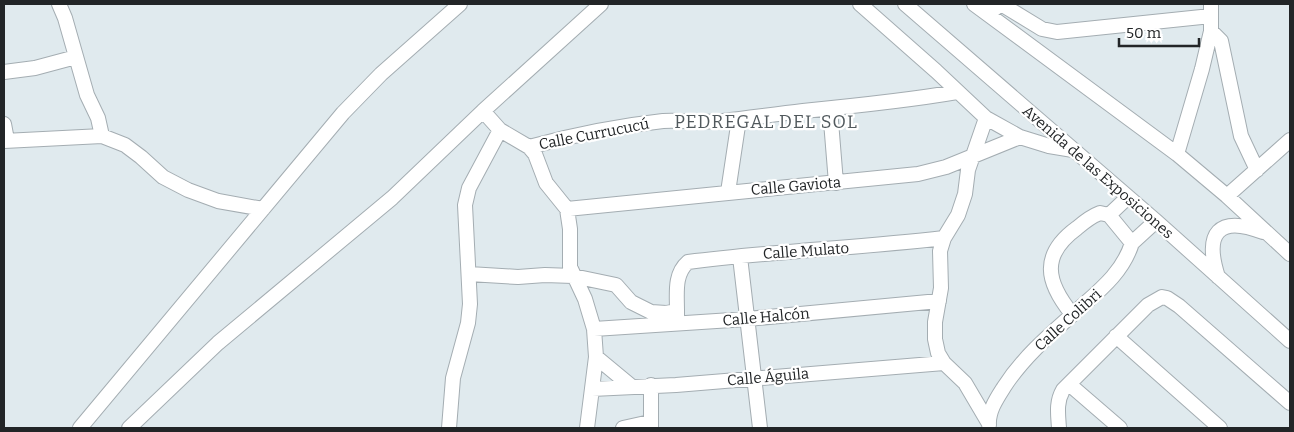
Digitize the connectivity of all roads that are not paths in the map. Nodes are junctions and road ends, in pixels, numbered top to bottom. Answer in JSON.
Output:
{"nodes":[{"id":1,"x":59,"y":4,"type":"edge"},
{"id":2,"x":460,"y":4,"type":"edge"},
{"id":3,"x":601,"y":4,"type":"edge"},
{"id":4,"x":860,"y":4,"type":"edge"},
{"id":5,"x":905,"y":4,"type":"edge"},
{"id":6,"x":974,"y":4,"type":"edge"},
{"id":7,"x":1001,"y":4,"type":"edge"},
{"id":8,"x":1223,"y":4,"type":"edge"},
{"id":9,"x":1211,"y":10,"type":"edge"},
{"id":10,"x":988,"y":14,"type":"junction"},
{"id":11,"x":1211,"y":31,"type":"junction"},
{"id":12,"x":76,"y":57,"type":"junction"},
{"id":13,"x":4,"y":72,"type":"edge"},
{"id":14,"x":957,"y":92,"type":"junction"},
{"id":15,"x":830,"y":110,"type":"junction"},
{"id":16,"x":483,"y":111,"type":"junction"},
{"id":17,"x":986,"y":118,"type":"junction"},
{"id":18,"x":739,"y":119,"type":"junction"},
{"id":19,"x":4,"y":124,"type":"edge"},
{"id":20,"x":500,"y":130,"type":"junction"},
{"id":21,"x":102,"y":136,"type":"junction"},
{"id":22,"x":1020,"y":138,"type":"junction"},
{"id":23,"x":5,"y":141,"type":"edge"},
{"id":24,"x":529,"y":147,"type":"junction"},
{"id":25,"x":1287,"y":148,"type":"edge"},
{"id":26,"x":1074,"y":150,"type":"junction"},
{"id":27,"x":1177,"y":154,"type":"junction"},
{"id":28,"x":973,"y":156,"type":"junction"},
{"id":29,"x":1257,"y":170,"type":"junction"},
{"id":30,"x":836,"y":183,"type":"junction"},
{"id":31,"x":728,"y":192,"type":"junction"},
{"id":32,"x":1227,"y":196,"type":"junction"},
{"id":33,"x":1128,"y":197,"type":"junction"},
{"id":34,"x":567,"y":208,"type":"junction"},
{"id":35,"x":263,"y":209,"type":"junction"},
{"id":36,"x":1109,"y":215,"type":"junction"},
{"id":37,"x":1156,"y":221,"type":"junction"},
{"id":38,"x":1268,"y":234,"type":"junction"},
{"id":39,"x":944,"y":238,"type":"junction"},
{"id":40,"x":1132,"y":243,"type":"junction"},
{"id":41,"x":1290,"y":254,"type":"edge"},
{"id":42,"x":740,"y":257,"type":"junction"},
{"id":43,"x":469,"y":274,"type":"junction"},
{"id":44,"x":574,"y":276,"type":"junction"},
{"id":45,"x":1218,"y":277,"type":"junction"},
{"id":46,"x":939,"y":301,"type":"junction"},
{"id":47,"x":1072,"y":314,"type":"junction"},
{"id":48,"x":677,"y":317,"type":"junction"},
{"id":49,"x":747,"y":319,"type":"junction"},
{"id":50,"x":594,"y":329,"type":"junction"},
{"id":51,"x":1116,"y":336,"type":"junction"},
{"id":52,"x":1290,"y":341,"type":"edge"},
{"id":53,"x":596,"y":357,"type":"junction"},
{"id":54,"x":944,"y":363,"type":"junction"},
{"id":55,"x":754,"y":378,"type":"junction"},
{"id":56,"x":1069,"y":384,"type":"junction"},
{"id":57,"x":651,"y":385,"type":"junction"},
{"id":58,"x":631,"y":386,"type":"junction"},
{"id":59,"x":592,"y":389,"type":"junction"},
{"id":60,"x":1290,"y":403,"type":"edge"},
{"id":61,"x":651,"y":425,"type":"edge"},
{"id":62,"x":989,"y":425,"type":"edge"},
{"id":63,"x":591,"y":427,"type":"edge"},
{"id":64,"x":80,"y":428,"type":"edge"},
{"id":65,"x":129,"y":428,"type":"edge"},
{"id":66,"x":449,"y":428,"type":"edge"},
{"id":67,"x":623,"y":428,"type":"edge"},
{"id":68,"x":760,"y":428,"type":"edge"},
{"id":69,"x":1059,"y":428,"type":"edge"},
{"id":70,"x":1120,"y":428,"type":"edge"},
{"id":71,"x":1220,"y":428,"type":"edge"}],
"edges":[{"from":1,"to":12,"type":"street"},
{"from":2,"to":35,"type":"street"},
{"from":3,"to":16,"type":"street"},
{"from":4,"to":14,"type":"street"},
{"from":5,"to":26,"type":"street","name":"Avenida de las Exposiciones"},
{"from":6,"to":10,"type":"street"},
{"from":7,"to":9,"type":"street"},
{"from":7,"to":10,"type":"street"},
{"from":8,"to":9,"type":"street"},
{"from":9,"to":11,"type":"street"},
{"from":10,"to":27,"type":"street"},
{"from":11,"to":27,"type":"street"},
{"from":11,"to":29,"type":"street"},
{"from":12,"to":13,"type":"street"},
{"from":12,"to":21,"type":"street"},
{"from":14,"to":15,"type":"street","name":"Calle Currucucú"},
{"from":14,"to":17,"type":"street"},
{"from":15,"to":18,"type":"street","name":"Calle Currucucú"},
{"from":15,"to":30,"type":"street"},
{"from":16,"to":20,"type":"street"},
{"from":16,"to":65,"type":"street"},
{"from":17,"to":22,"type":"street"},
{"from":17,"to":28,"type":"street"},
{"from":18,"to":24,"type":"street","name":"Calle Currucucú"},
{"from":18,"to":31,"type":"street"},
{"from":19,"to":23,"type":"street"},
{"from":20,"to":24,"type":"street"},
{"from":20,"to":43,"type":"street"},
{"from":21,"to":23,"type":"street"},
{"from":21,"to":35,"type":"street"},
{"from":22,"to":26,"type":"street"},
{"from":22,"to":28,"type":"street","name":"Calle Gaviota"},
{"from":24,"to":34,"type":"street"},
{"from":25,"to":29,"type":"street"},
{"from":26,"to":33,"type":"street","name":"Avenida de las Exposiciones"},
{"from":27,"to":32,"type":"street"},
{"from":28,"to":30,"type":"street","name":"Calle Gaviota"},
{"from":28,"to":39,"type":"street"},
{"from":29,"to":32,"type":"street"},
{"from":30,"to":31,"type":"street","name":"Calle Gaviota"},
{"from":31,"to":34,"type":"street","name":"Calle Gaviota"},
{"from":32,"to":38,"type":"street"},
{"from":33,"to":36,"type":"street"},
{"from":33,"to":37,"type":"street","name":"Avenida de las Exposiciones"},
{"from":34,"to":44,"type":"street"},
{"from":35,"to":64,"type":"street"},
{"from":36,"to":40,"type":"street"},
{"from":36,"to":47,"type":"street"},
{"from":37,"to":40,"type":"street"},
{"from":37,"to":45,"type":"street","name":"Avenida de las Exposiciones"},
{"from":38,"to":41,"type":"street"},
{"from":38,"to":45,"type":"street"},
{"from":39,"to":42,"type":"street","name":"Calle Mulato"},
{"from":39,"to":46,"type":"street"},
{"from":40,"to":47,"type":"street","name":"Calle Colibri"},
{"from":42,"to":48,"type":"street","name":"Calle Mulato"},
{"from":42,"to":49,"type":"street"},
{"from":43,"to":44,"type":"street"},
{"from":43,"to":66,"type":"street"},
{"from":44,"to":48,"type":"street"},
{"from":44,"to":50,"type":"street"},
{"from":45,"to":52,"type":"street","name":"Avenida de las Exposiciones"},
{"from":46,"to":49,"type":"street","name":"Calle Halcón"},
{"from":46,"to":54,"type":"street"},
{"from":47,"to":62,"type":"street","name":"Calle Colibri"},
{"from":48,"to":49,"type":"street","name":"Calle Halcón"},
{"from":48,"to":50,"type":"street","name":"Calle Halcón"},
{"from":49,"to":55,"type":"street"},
{"from":50,"to":53,"type":"street"},
{"from":51,"to":56,"type":"street"},
{"from":51,"to":60,"type":"street"},
{"from":51,"to":71,"type":"street"},
{"from":53,"to":58,"type":"street"},
{"from":53,"to":59,"type":"street"},
{"from":54,"to":55,"type":"street","name":"Calle Águila"},
{"from":54,"to":62,"type":"street"},
{"from":55,"to":57,"type":"street","name":"Calle Águila"},
{"from":55,"to":68,"type":"street"},
{"from":56,"to":69,"type":"street"},
{"from":56,"to":70,"type":"street"},
{"from":57,"to":58,"type":"street","name":"Calle Águila"},
{"from":57,"to":61,"type":"street"},
{"from":58,"to":59,"type":"street","name":"Calle Águila"},
{"from":59,"to":63,"type":"street"},
{"from":61,"to":67,"type":"street"}]}
